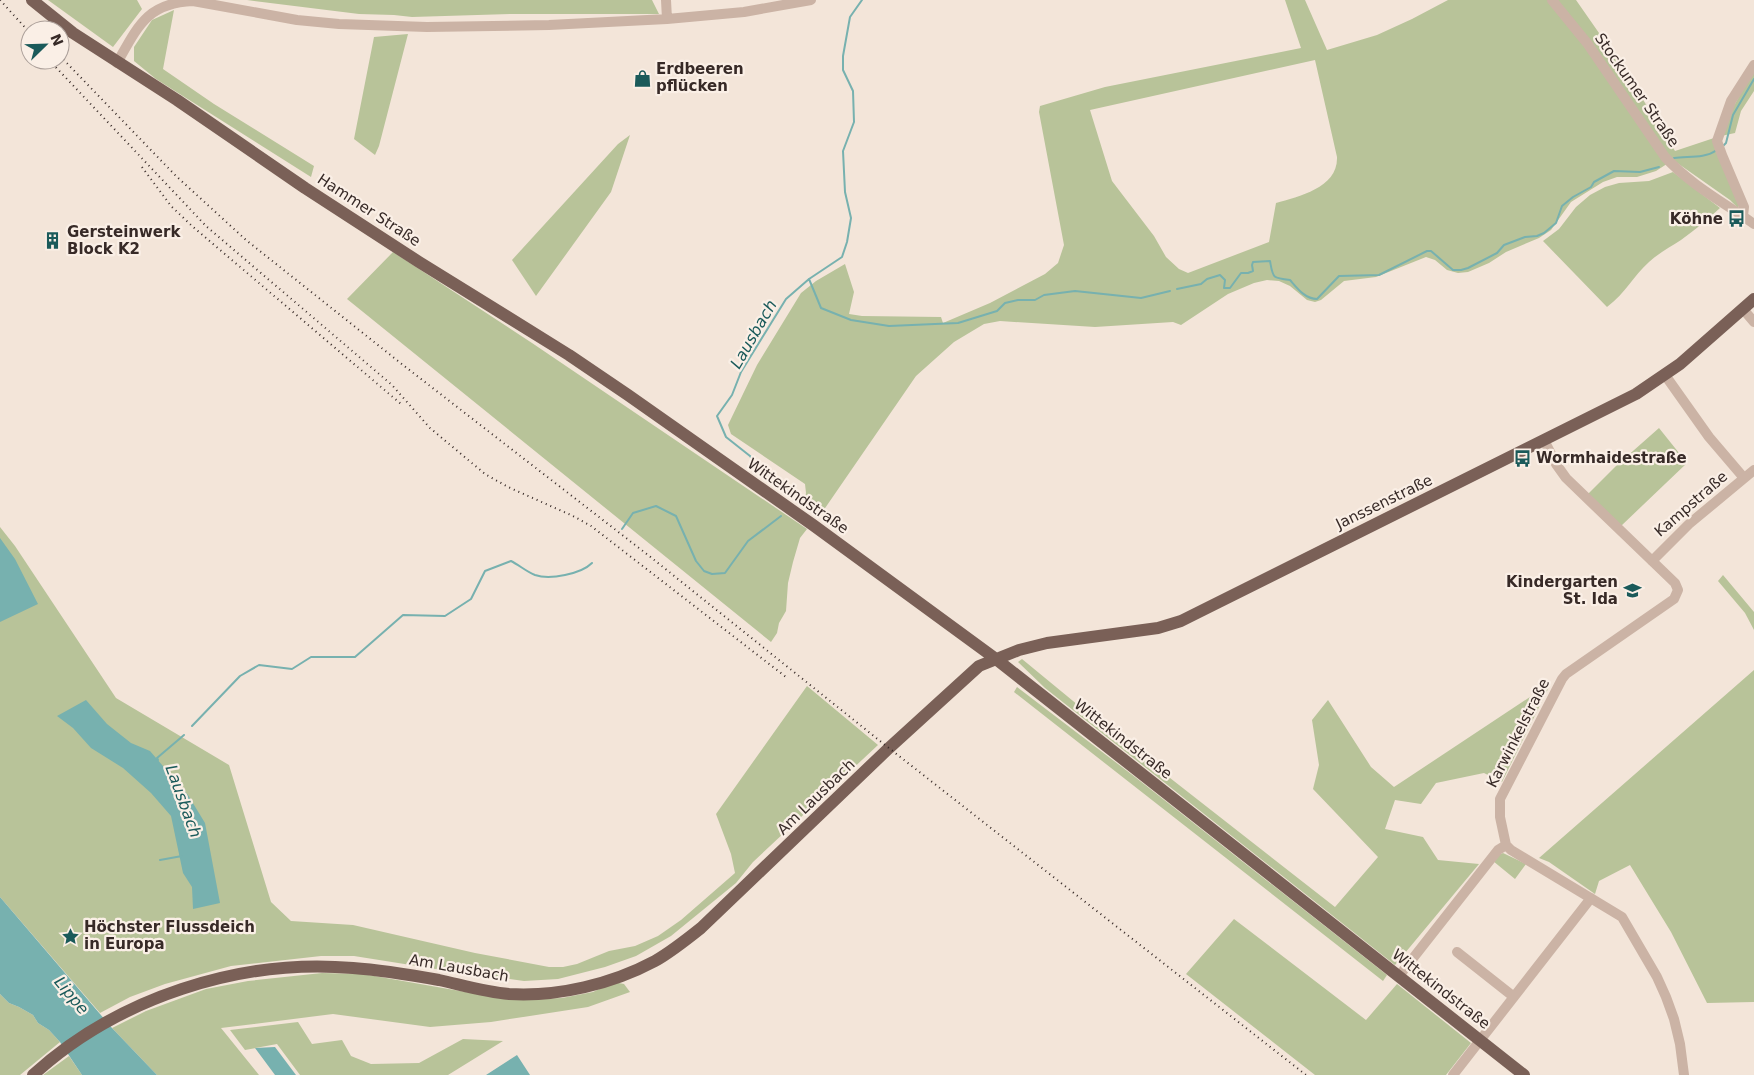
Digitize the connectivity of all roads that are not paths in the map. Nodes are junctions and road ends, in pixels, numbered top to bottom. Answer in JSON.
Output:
{"nodes":[{"id":1,"x":32,"y":0,"type":"edge"},
{"id":2,"x":666,"y":0,"type":"edge"},
{"id":3,"x":811,"y":0,"type":"edge"},
{"id":4,"x":1552,"y":0,"type":"edge"},
{"id":5,"x":666,"y":18,"type":"junction"},
{"id":6,"x":117,"y":63,"type":"junction"},
{"id":7,"x":1754,"y":65,"type":"edge"},
{"id":8,"x":1743,"y":216,"type":"junction"},
{"id":9,"x":1754,"y":224,"type":"edge"},
{"id":10,"x":1754,"y":299,"type":"edge"},
{"id":11,"x":1743,"y":309,"type":"junction"},
{"id":12,"x":1754,"y":322,"type":"edge"},
{"id":13,"x":1664,"y":375,"type":"junction"},
{"id":14,"x":1544,"y":440,"type":"junction"},
{"id":15,"x":693,"y":441,"type":"joint"},
{"id":16,"x":1754,"y":470,"type":"edge"},
{"id":17,"x":1744,"y":478,"type":"junction"},
{"id":18,"x":1652,"y":560,"type":"junction"},
{"id":19,"x":996,"y":659,"type":"junction"},
{"id":20,"x":1506,"y":845,"type":"junction"},
{"id":21,"x":1591,"y":898,"type":"junction"},
{"id":22,"x":1457,"y":952,"type":"dead end"},
{"id":23,"x":1399,"y":976,"type":"junction"},
{"id":24,"x":1514,"y":997,"type":"junction"},
{"id":25,"x":1480,"y":1040,"type":"junction"},
{"id":26,"x":37,"y":1071,"type":"edge"},
{"id":27,"x":1454,"y":1075,"type":"edge"},
{"id":28,"x":1524,"y":1075,"type":"edge"},
{"id":29,"x":1684,"y":1075,"type":"edge"}],
"edges":[{"from":1,"to":6,"type":"main road","name":"Hammer Straße"},
{"from":2,"to":5,"type":"street"},
{"from":3,"to":5,"type":"street"},
{"from":4,"to":8,"type":"street","name":"Stockumer Straße"},
{"from":5,"to":6,"type":"street"},
{"from":6,"to":15,"type":"main road","name":"Hammer Straße"},
{"from":7,"to":8,"type":"street"},
{"from":8,"to":9,"type":"street","name":"Stockumer Straße"},
{"from":10,"to":11,"type":"main road","name":"Janssenstraße"},
{"from":11,"to":12,"type":"street"},
{"from":11,"to":13,"type":"main road","name":"Janssenstraße"},
{"from":13,"to":14,"type":"main road","name":"Janssenstraße"},
{"from":13,"to":17,"type":"street","name":"Kampstraße"},
{"from":14,"to":18,"type":"street"},
{"from":14,"to":19,"type":"main road","name":"Janssenstraße"},
{"from":15,"to":19,"type":"main road","name":"Wittekindstraße"},
{"from":16,"to":17,"type":"street"},
{"from":17,"to":18,"type":"street","name":"Kampstraße"},
{"from":18,"to":20,"type":"street","name":"Karwinkelstraße"},
{"from":19,"to":23,"type":"main road","name":"Wittekindstraße"},
{"from":19,"to":26,"type":"main road","name":"Am Lausbach"},
{"from":20,"to":21,"type":"street"},
{"from":20,"to":23,"type":"street"},
{"from":21,"to":24,"type":"street"},
{"from":21,"to":29,"type":"street"},
{"from":22,"to":24,"type":"street"},
{"from":23,"to":25,"type":"main road","name":"Wittekindstraße"},
{"from":24,"to":25,"type":"street"},
{"from":25,"to":27,"type":"street"},
{"from":25,"to":28,"type":"main road","name":"Wittekindstraße"}]}
